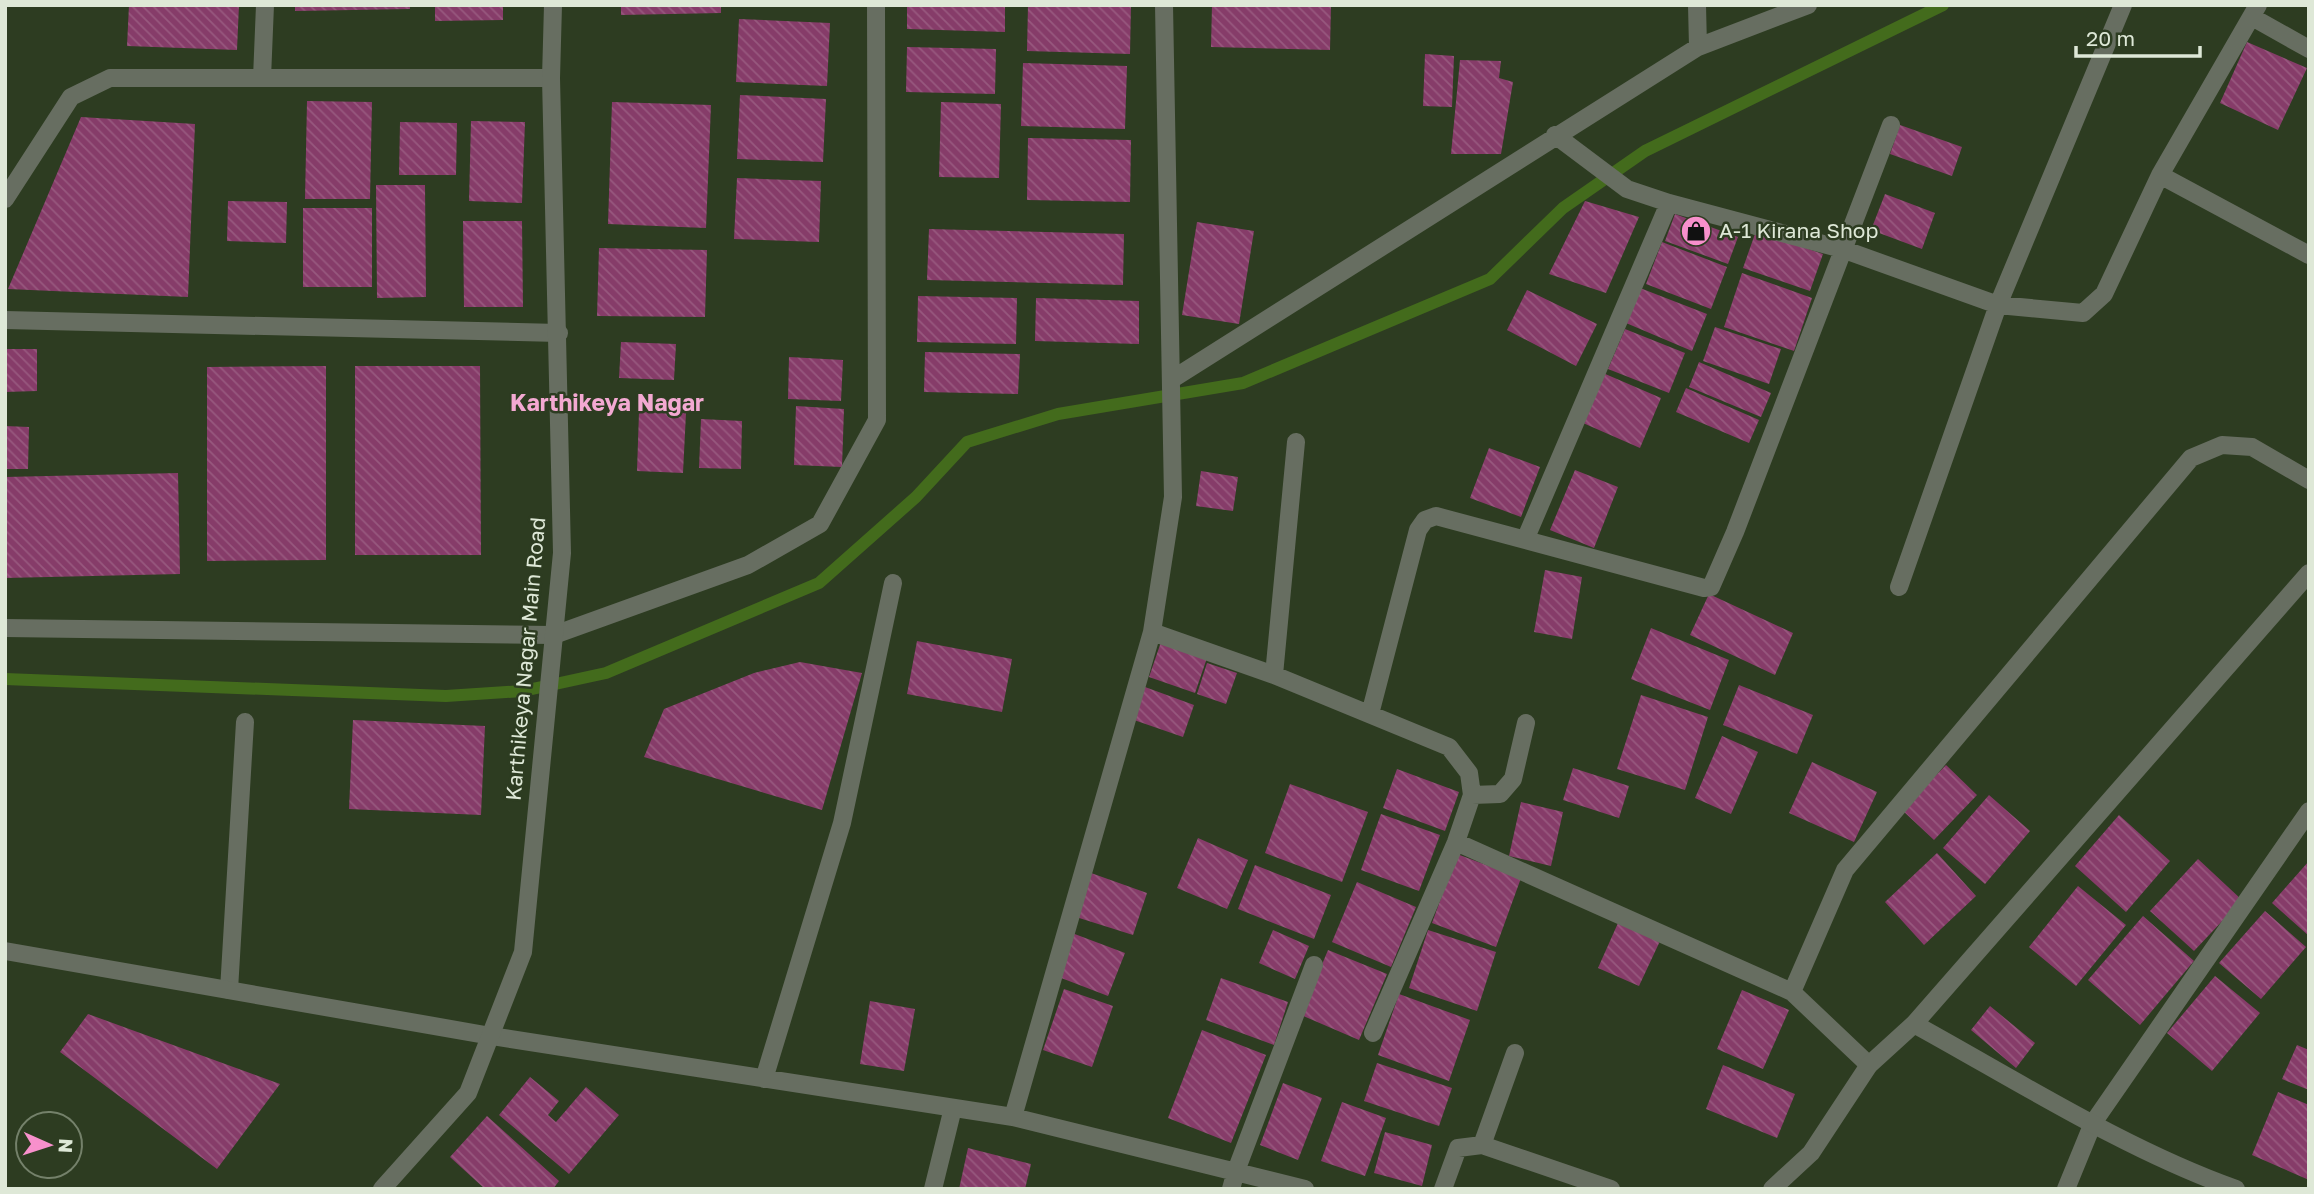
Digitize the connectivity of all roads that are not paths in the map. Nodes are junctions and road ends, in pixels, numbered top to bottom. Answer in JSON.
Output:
{"nodes":[{"id":1,"x":265,"y":5,"type":"edge"},
{"id":2,"x":553,"y":5,"type":"edge"},
{"id":3,"x":876,"y":5,"type":"edge"},
{"id":4,"x":1164,"y":5,"type":"edge"},
{"id":5,"x":1698,"y":5,"type":"edge"},
{"id":6,"x":1808,"y":5,"type":"edge"},
{"id":7,"x":2123,"y":5,"type":"edge"},
{"id":8,"x":2255,"y":11,"type":"edge"},
{"id":9,"x":1698,"y":47,"type":"junction"},
{"id":10,"x":2309,"y":49,"type":"edge"},
{"id":11,"x":262,"y":78,"type":"junction"},
{"id":12,"x":551,"y":78,"type":"junction"},
{"id":13,"x":1891,"y":125,"type":"dead end"},
{"id":14,"x":1555,"y":135,"type":"junction"},
{"id":15,"x":2160,"y":175,"type":"junction"},
{"id":16,"x":5,"y":199,"type":"edge"},
{"id":17,"x":1669,"y":203,"type":"junction"},
{"id":18,"x":1842,"y":249,"type":"junction"},
{"id":19,"x":2309,"y":255,"type":"edge"},
{"id":20,"x":1998,"y":305,"type":"junction"},
{"id":21,"x":5,"y":320,"type":"edge"},
{"id":22,"x":559,"y":334,"type":"junction"},
{"id":23,"x":1171,"y":380,"type":"junction"},
{"id":24,"x":1296,"y":442,"type":"dead end"},
{"id":25,"x":2309,"y":480,"type":"edge"},
{"id":26,"x":1525,"y":540,"type":"junction"},
{"id":27,"x":2309,"y":573,"type":"edge"},
{"id":28,"x":893,"y":583,"type":"dead end"},
{"id":29,"x":1899,"y":587,"type":"dead end"},
{"id":30,"x":5,"y":628,"type":"edge"},
{"id":31,"x":1152,"y":632,"type":"junction"},
{"id":32,"x":554,"y":635,"type":"junction"},
{"id":33,"x":1274,"y":675,"type":"junction"},
{"id":34,"x":1370,"y":714,"type":"junction"},
{"id":35,"x":245,"y":722,"type":"dead end"},
{"id":36,"x":1526,"y":723,"type":"dead end"},
{"id":37,"x":1472,"y":795,"type":"junction"},
{"id":38,"x":2309,"y":811,"type":"edge"},
{"id":39,"x":1456,"y":842,"type":"junction"},
{"id":40,"x":5,"y":951,"type":"edge"},
{"id":41,"x":1314,"y":965,"type":"dead end"},
{"id":42,"x":229,"y":990,"type":"junction"},
{"id":43,"x":1793,"y":992,"type":"junction"},
{"id":44,"x":1914,"y":1024,"type":"junction"},
{"id":45,"x":1373,"y":1033,"type":"dead end"},
{"id":46,"x":491,"y":1037,"type":"junction"},
{"id":47,"x":1515,"y":1052,"type":"dead end"},
{"id":48,"x":1869,"y":1065,"type":"junction"},
{"id":49,"x":764,"y":1079,"type":"junction"},
{"id":50,"x":953,"y":1108,"type":"junction"},
{"id":51,"x":1013,"y":1117,"type":"junction"},
{"id":52,"x":2093,"y":1123,"type":"junction"},
{"id":53,"x":1482,"y":1145,"type":"junction"},
{"id":54,"x":1236,"y":1171,"type":"junction"},
{"id":55,"x":382,"y":1189,"type":"edge"},
{"id":56,"x":933,"y":1189,"type":"edge"},
{"id":57,"x":1231,"y":1189,"type":"edge"},
{"id":58,"x":1305,"y":1189,"type":"edge"},
{"id":59,"x":1443,"y":1189,"type":"edge"},
{"id":60,"x":1611,"y":1189,"type":"edge"},
{"id":61,"x":1772,"y":1189,"type":"edge"},
{"id":62,"x":2066,"y":1189,"type":"edge"},
{"id":63,"x":2236,"y":1189,"type":"edge"}],
"edges":[{"from":1,"to":11,"type":"street"},
{"from":2,"to":12,"type":"street","name":"Karthikeya Nagar Main Road"},
{"from":3,"to":32,"type":"street"},
{"from":4,"to":23,"type":"street"},
{"from":5,"to":9,"type":"street"},
{"from":6,"to":9,"type":"street"},
{"from":7,"to":20,"type":"street"},
{"from":8,"to":10,"type":"street"},
{"from":8,"to":15,"type":"street"},
{"from":9,"to":14,"type":"street"},
{"from":11,"to":12,"type":"street"},
{"from":11,"to":16,"type":"street"},
{"from":12,"to":22,"type":"street","name":"Karthikeya Nagar Main Road"},
{"from":13,"to":18,"type":"street"},
{"from":14,"to":17,"type":"street"},
{"from":14,"to":23,"type":"street"},
{"from":15,"to":19,"type":"street"},
{"from":15,"to":20,"type":"street"},
{"from":17,"to":18,"type":"street"},
{"from":17,"to":26,"type":"street"},
{"from":18,"to":20,"type":"street"},
{"from":18,"to":26,"type":"street"},
{"from":20,"to":29,"type":"street"},
{"from":21,"to":22,"type":"street"},
{"from":22,"to":32,"type":"street","name":"Karthikeya Nagar Main Road"},
{"from":23,"to":31,"type":"street"},
{"from":24,"to":33,"type":"street"},
{"from":25,"to":43,"type":"street"},
{"from":26,"to":34,"type":"street"},
{"from":27,"to":44,"type":"street"},
{"from":28,"to":49,"type":"street"},
{"from":30,"to":32,"type":"street"},
{"from":31,"to":33,"type":"street"},
{"from":31,"to":51,"type":"street"},
{"from":32,"to":46,"type":"street","name":"Karthikeya Nagar Main Road"},
{"from":33,"to":34,"type":"street"},
{"from":34,"to":37,"type":"street"},
{"from":35,"to":42,"type":"street"},
{"from":36,"to":37,"type":"street"},
{"from":37,"to":39,"type":"street"},
{"from":38,"to":52,"type":"street"},
{"from":39,"to":43,"type":"street"},
{"from":39,"to":45,"type":"street"},
{"from":40,"to":42,"type":"street"},
{"from":41,"to":54,"type":"street"},
{"from":42,"to":46,"type":"street"},
{"from":43,"to":48,"type":"street"},
{"from":44,"to":48,"type":"street"},
{"from":44,"to":52,"type":"street"},
{"from":46,"to":49,"type":"street"},
{"from":46,"to":55,"type":"street","name":"Karthikeya Nagar Main Road"},
{"from":47,"to":53,"type":"street"},
{"from":48,"to":61,"type":"street"},
{"from":49,"to":50,"type":"street"},
{"from":50,"to":51,"type":"street"},
{"from":50,"to":56,"type":"street"},
{"from":51,"to":54,"type":"street"},
{"from":52,"to":62,"type":"street"},
{"from":52,"to":63,"type":"street"},
{"from":53,"to":59,"type":"street"},
{"from":53,"to":60,"type":"street"},
{"from":54,"to":57,"type":"street"},
{"from":54,"to":58,"type":"street"}]}
